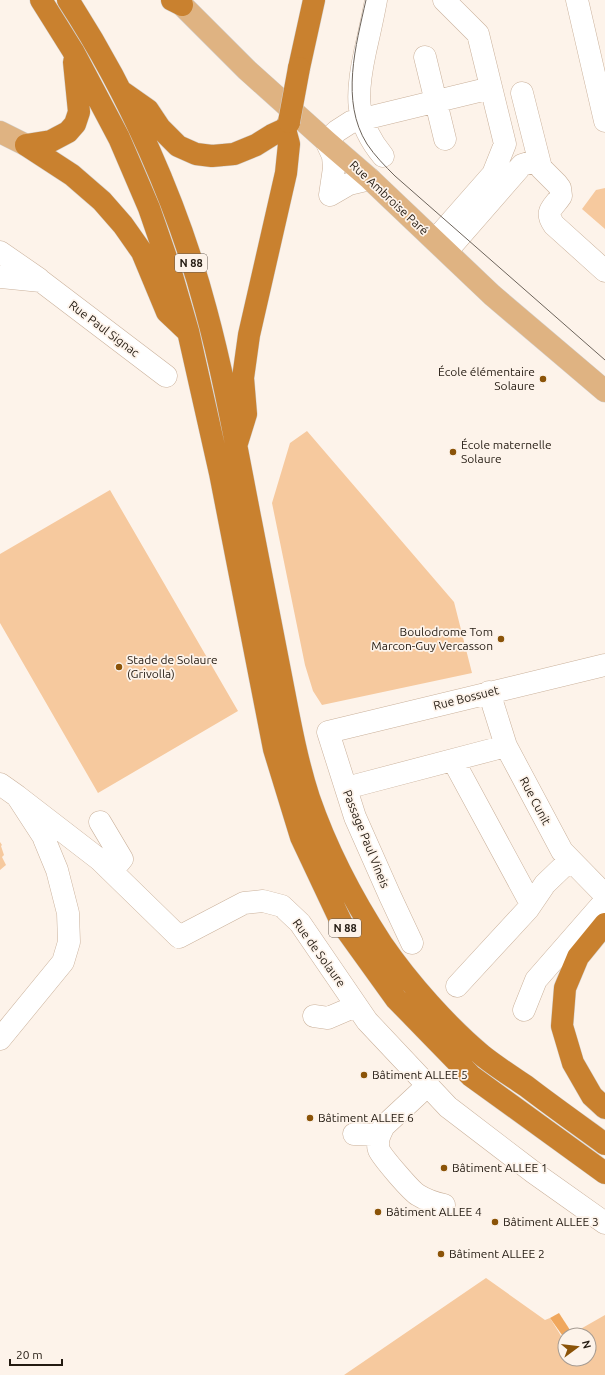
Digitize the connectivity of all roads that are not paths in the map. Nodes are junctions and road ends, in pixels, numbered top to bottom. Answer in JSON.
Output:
{"nodes":[{"id":1,"x":41,"y":0,"type":"edge"},
{"id":2,"x":68,"y":0,"type":"edge"},
{"id":3,"x":314,"y":0,"type":"edge"},
{"id":4,"x":376,"y":0,"type":"edge"},
{"id":5,"x":444,"y":0,"type":"edge"},
{"id":6,"x":577,"y":0,"type":"edge"},
{"id":7,"x":177,"y":2,"type":"edge"},
{"id":8,"x":73,"y":50,"type":"junction"},
{"id":9,"x":425,"y":57,"type":"dead end"},
{"id":10,"x":491,"y":88,"type":"junction"},
{"id":11,"x":119,"y":89,"type":"junction"},
{"id":12,"x":522,"y":93,"type":"dead end"},
{"id":13,"x":436,"y":101,"type":"junction"},
{"id":14,"x":362,"y":119,"type":"junction"},
{"id":15,"x":605,"y":121,"type":"edge"},
{"id":16,"x":287,"y":126,"type":"junction"},
{"id":17,"x":0,"y":132,"type":"edge"},
{"id":18,"x":445,"y":139,"type":"dead end"},
{"id":19,"x":326,"y":141,"type":"junction"},
{"id":20,"x":26,"y":145,"type":"junction"},
{"id":21,"x":383,"y":156,"type":"dead end"},
{"id":22,"x":538,"y":160,"type":"junction"},
{"id":23,"x":370,"y":179,"type":"junction"},
{"id":24,"x":441,"y":246,"type":"junction"},
{"id":25,"x":0,"y":252,"type":"edge"},
{"id":26,"x":605,"y":271,"type":"edge"},
{"id":27,"x":0,"y":276,"type":"edge"},
{"id":28,"x":42,"y":281,"type":"junction"},
{"id":29,"x":188,"y":331,"type":"junction"},
{"id":30,"x":166,"y":376,"type":"dead end"},
{"id":31,"x":605,"y":391,"type":"edge"},
{"id":32,"x":236,"y":446,"type":"junction"},
{"id":33,"x":605,"y":665,"type":"edge"},
{"id":34,"x":489,"y":692,"type":"junction"},
{"id":35,"x":328,"y":732,"type":"joint"},
{"id":36,"x":506,"y":746,"type":"junction"},
{"id":37,"x":453,"y":760,"type":"junction"},
{"id":38,"x":0,"y":784,"type":"edge"},
{"id":39,"x":346,"y":788,"type":"junction"},
{"id":40,"x":18,"y":796,"type":"junction"},
{"id":41,"x":100,"y":822,"type":"dead end"},
{"id":42,"x":570,"y":860,"type":"junction"},
{"id":43,"x":112,"y":870,"type":"junction"},
{"id":44,"x":605,"y":895,"type":"edge"},
{"id":45,"x":605,"y":901,"type":"edge"},
{"id":46,"x":531,"y":904,"type":"junction"},
{"id":47,"x":605,"y":924,"type":"edge"},
{"id":48,"x":412,"y":943,"type":"dead end"},
{"id":49,"x":454,"y":990,"type":"dead end"},
{"id":50,"x":356,"y":1006,"type":"junction"},
{"id":51,"x":524,"y":1010,"type":"dead end"},
{"id":52,"x":320,"y":1013,"type":"dead end"},
{"id":53,"x":0,"y":1039,"type":"edge"},
{"id":54,"x":427,"y":1086,"type":"junction"},
{"id":55,"x":605,"y":1108,"type":"edge"},
{"id":56,"x":388,"y":1126,"type":"junction"},
{"id":57,"x":354,"y":1134,"type":"dead end"},
{"id":58,"x":605,"y":1144,"type":"edge"},
{"id":59,"x":605,"y":1173,"type":"edge"},
{"id":60,"x":434,"y":1205,"type":"dead end"},
{"id":61,"x":605,"y":1223,"type":"edge"}],
"edges":[{"from":1,"to":8,"type":"highway","number":"N 88"},
{"from":2,"to":11,"type":"highway","number":"N 88"},
{"from":3,"to":16,"type":"highway","bridge":true},
{"from":4,"to":14,"type":"street"},
{"from":5,"to":10,"type":"street"},
{"from":6,"to":15,"type":"street"},
{"from":7,"to":19,"type":"main road","name":"Rue Ambroise Paré"},
{"from":8,"to":20,"type":"highway"},
{"from":8,"to":29,"type":"highway","number":"N 88"},
{"from":9,"to":13,"type":"street"},
{"from":10,"to":13,"type":"street"},
{"from":10,"to":24,"type":"street"},
{"from":11,"to":16,"type":"highway"},
{"from":11,"to":32,"type":"highway","number":"N 88"},
{"from":12,"to":22,"type":"street"},
{"from":13,"to":14,"type":"street"},
{"from":13,"to":18,"type":"street"},
{"from":14,"to":19,"type":"street"},
{"from":14,"to":21,"type":"street"},
{"from":16,"to":32,"type":"highway"},
{"from":17,"to":20,"type":"main road"},
{"from":19,"to":23,"type":"main road","name":"Rue Ambroise Paré"},
{"from":19,"to":23,"type":"street"},
{"from":20,"to":29,"type":"highway"},
{"from":22,"to":24,"type":"street"},
{"from":22,"to":26,"type":"street"},
{"from":23,"to":24,"type":"main road","name":"Rue Ambroise Paré"},
{"from":24,"to":31,"type":"main road","name":"Rue Ambroise Paré"},
{"from":25,"to":28,"type":"street","name":"Rue Paul Signac"},
{"from":27,"to":28,"type":"street"},
{"from":28,"to":30,"type":"street","name":"Rue Paul Signac"},
{"from":29,"to":59,"type":"highway","number":"N 88"},
{"from":32,"to":58,"type":"highway","number":"N 88"},
{"from":33,"to":34,"type":"street","name":"Rue Bossuet"},
{"from":34,"to":35,"type":"street","name":"Rue Bossuet"},
{"from":34,"to":36,"type":"street","name":"Rue Cunit"},
{"from":35,"to":39,"type":"street","name":"Passage Paul Vineis"},
{"from":36,"to":37,"type":"street"},
{"from":36,"to":42,"type":"street","name":"Rue Cunit"},
{"from":37,"to":39,"type":"street"},
{"from":37,"to":46,"type":"street"},
{"from":38,"to":40,"type":"street","name":"Rue de Solaure"},
{"from":39,"to":48,"type":"street","name":"Passage Paul Vineis"},
{"from":40,"to":43,"type":"street","name":"Rue de Solaure"},
{"from":40,"to":53,"type":"street"},
{"from":41,"to":43,"type":"street"},
{"from":42,"to":44,"type":"street","name":"Rue Cunit"},
{"from":42,"to":46,"type":"street"},
{"from":43,"to":50,"type":"street","name":"Rue de Solaure"},
{"from":45,"to":51,"type":"street"},
{"from":46,"to":49,"type":"street"},
{"from":47,"to":55,"type":"highway"},
{"from":50,"to":52,"type":"street"},
{"from":50,"to":54,"type":"street","name":"Rue de Solaure"},
{"from":54,"to":56,"type":"street"},
{"from":54,"to":61,"type":"street","name":"Rue de Solaure"},
{"from":56,"to":57,"type":"street"},
{"from":56,"to":60,"type":"street"}]}
